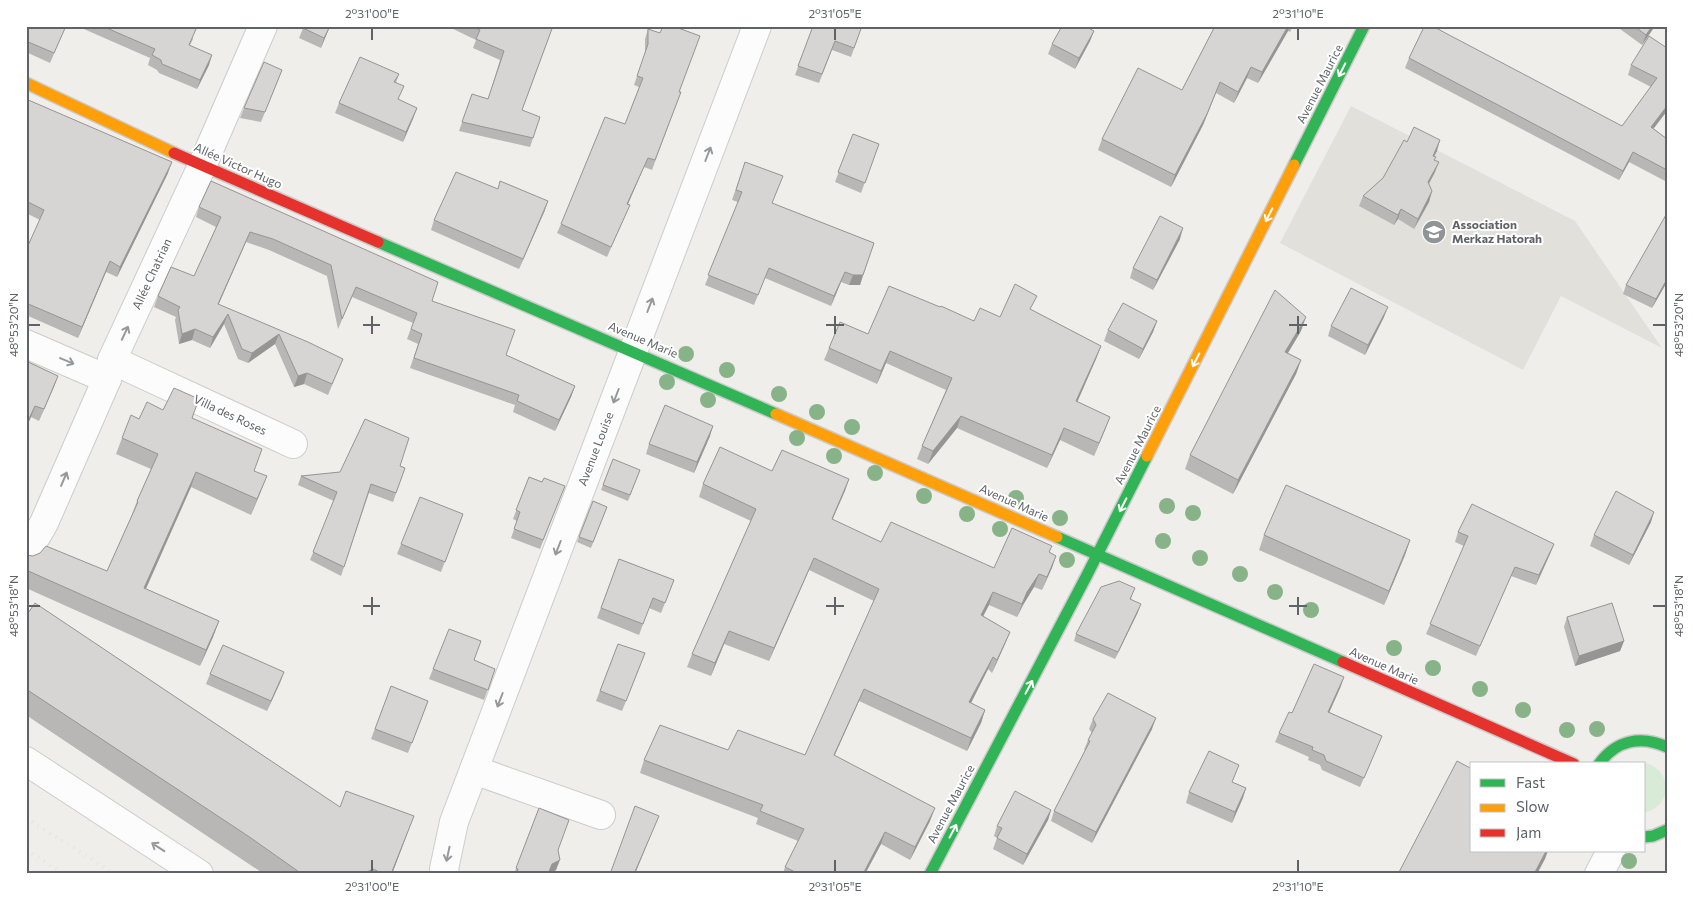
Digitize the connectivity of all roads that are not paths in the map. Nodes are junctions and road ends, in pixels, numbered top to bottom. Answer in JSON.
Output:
{"nodes":[{"id":1,"x":263,"y":26,"type":"edge"},
{"id":2,"x":757,"y":26,"type":"edge"},
{"id":3,"x":1364,"y":26,"type":"edge"},
{"id":4,"x":26,"y":83,"type":"edge"},
{"id":5,"x":202,"y":166,"type":"junction"},
{"id":6,"x":442,"y":269,"type":"joint"},
{"id":7,"x":26,"y":344,"type":"edge"},
{"id":8,"x":633,"y":351,"type":"junction"},
{"id":9,"x":110,"y":370,"type":"junction"},
{"id":10,"x":293,"y":444,"type":"dead end"},
{"id":11,"x":1098,"y":555,"type":"junction"},
{"id":12,"x":26,"y":556,"type":"edge"},
{"id":13,"x":1665,"y":741,"type":"edge"},
{"id":14,"x":26,"y":761,"type":"edge"},
{"id":15,"x":1569,"y":762,"type":"edge"},
{"id":16,"x":1600,"y":762,"type":"edge"},
{"id":17,"x":474,"y":770,"type":"junction"},
{"id":18,"x":601,"y":815,"type":"dead end"},
{"id":19,"x":1667,"y":830,"type":"edge"},
{"id":20,"x":1646,"y":837,"type":"edge"},
{"id":21,"x":1610,"y":852,"type":"edge"},
{"id":22,"x":199,"y":874,"type":"edge"},
{"id":23,"x":445,"y":874,"type":"edge"},
{"id":24,"x":930,"y":874,"type":"edge"},
{"id":25,"x":1599,"y":874,"type":"edge"}],
"edges":[{"from":1,"to":5,"type":"street","name":"Allée Chatrian"},
{"from":8,"to":2,"type":"street","name":"Avenue Louise","one_way":true},
{"from":3,"to":11,"type":"street","name":"Avenue Maurice","one_way":true},
{"from":4,"to":5,"type":"street","name":"Allée Victor Hugo"},
{"from":5,"to":6,"type":"street","name":"Allée Victor Hugo"},
{"from":9,"to":5,"type":"street","name":"Allée Chatrian","one_way":true},
{"from":6,"to":8,"type":"street","name":"Avenue Marie"},
{"from":7,"to":9,"type":"street","name":"Villa des Roses","one_way":true},
{"from":8,"to":11,"type":"street","name":"Avenue Marie"},
{"from":8,"to":17,"type":"street","name":"Avenue Louise","one_way":true},
{"from":9,"to":10,"type":"street","name":"Villa des Roses"},
{"from":12,"to":9,"type":"street","name":"Allée Chatrian","one_way":true},
{"from":11,"to":15,"type":"street","name":"Avenue Marie"},
{"from":24,"to":11,"type":"street","name":"Avenue Maurice","one_way":true},
{"from":13,"to":16,"type":"street"},
{"from":22,"to":14,"type":"street","one_way":true},
{"from":17,"to":18,"type":"street"},
{"from":17,"to":23,"type":"street","name":"Avenue Louise","one_way":true},
{"from":19,"to":20,"type":"street"},
{"from":21,"to":25,"type":"street"}]}
